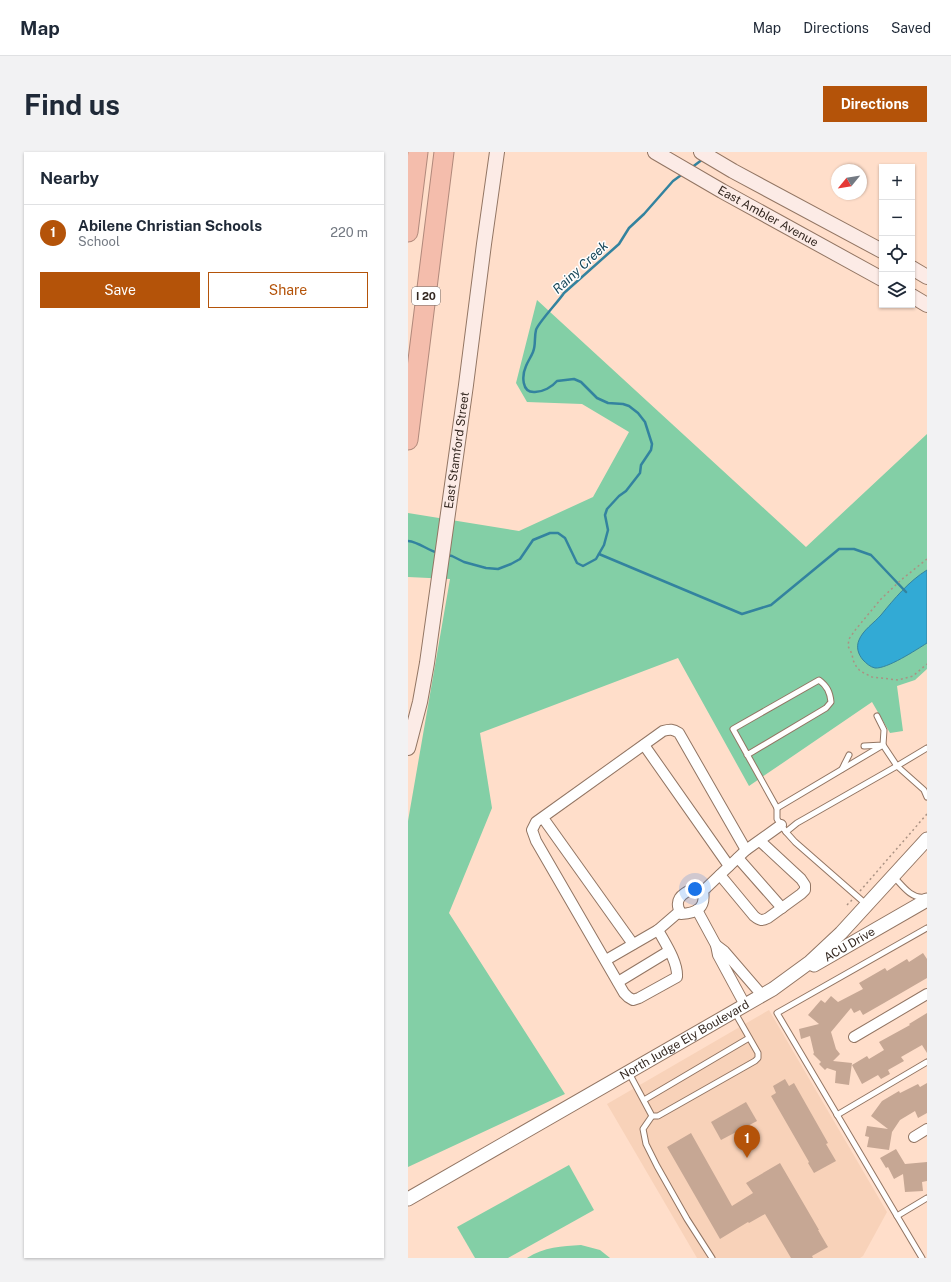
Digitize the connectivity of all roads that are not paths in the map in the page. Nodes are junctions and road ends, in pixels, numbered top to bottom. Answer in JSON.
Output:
{"nodes":[{"id":1,"x":418,"y":152,"type":"edge"},
{"id":2,"x":444,"y":152,"type":"edge"},
{"id":3,"x":489,"y":152,"type":"edge"},
{"id":4,"x":497,"y":152,"type":"edge"},
{"id":5,"x":655,"y":152,"type":"edge"},
{"id":6,"x":701,"y":152,"type":"edge"},
{"id":7,"x":486,"y":224,"type":"junction"},
{"id":8,"x":408,"y":232,"type":"edge"},
{"id":9,"x":879,"y":249,"type":"edge"},
{"id":10,"x":915,"y":270,"type":"edge"},
{"id":11,"x":879,"y":277,"type":"edge"},
{"id":12,"x":927,"y":277,"type":"edge"},
{"id":13,"x":915,"y":298,"type":"edge"},
{"id":14,"x":927,"y":306,"type":"edge"},
{"id":15,"x":408,"y":440,"type":"edge"},
{"id":16,"x":877,"y":716,"type":"dead end"},
{"id":17,"x":644,"y":745,"type":"junction"},
{"id":18,"x":883,"y":745,"type":"junction"},
{"id":19,"x":864,"y":746,"type":"dead end"},
{"id":20,"x":408,"y":748,"type":"edge"},
{"id":21,"x":927,"y":748,"type":"edge"},
{"id":22,"x":747,"y":755,"type":"junction"},
{"id":23,"x":849,"y":755,"type":"dead end"},
{"id":24,"x":897,"y":766,"type":"junction"},
{"id":25,"x":842,"y":769,"type":"junction"},
{"id":26,"x":926,"y":790,"type":"edge"},
{"id":27,"x":927,"y":797,"type":"edge"},
{"id":28,"x":777,"y":808,"type":"junction"},
{"id":29,"x":543,"y":818,"type":"junction"},
{"id":30,"x":783,"y":829,"type":"junction"},
{"id":31,"x":927,"y":838,"type":"edge"},
{"id":32,"x":760,"y":841,"type":"junction"},
{"id":33,"x":746,"y":850,"type":"junction"},
{"id":34,"x":738,"y":858,"type":"junction"},
{"id":35,"x":729,"y":866,"type":"junction"},
{"id":36,"x":720,"y":876,"type":"junction"},
{"id":37,"x":894,"y":877,"type":"junction"},
{"id":38,"x":703,"y":891,"type":"junction"},
{"id":39,"x":927,"y":897,"type":"edge"},
{"id":40,"x":927,"y":900,"type":"edge"},
{"id":41,"x":867,"y":905,"type":"junction"},
{"id":42,"x":782,"y":908,"type":"junction"},
{"id":43,"x":697,"y":910,"type":"junction"},
{"id":44,"x":680,"y":911,"type":"junction"},
{"id":45,"x":927,"y":928,"type":"edge"},
{"id":46,"x":658,"y":930,"type":"junction"},
{"id":47,"x":633,"y":944,"type":"junction"},
{"id":48,"x":716,"y":945,"type":"junction"},
{"id":49,"x":669,"y":951,"type":"junction"},
{"id":50,"x":606,"y":960,"type":"junction"},
{"id":51,"x":618,"y":982,"type":"junction"},
{"id":52,"x":768,"y":992,"type":"junction"},
{"id":53,"x":927,"y":994,"type":"edge"},
{"id":54,"x":740,"y":1008,"type":"junction"},
{"id":55,"x":854,"y":1037,"type":"dead end"},
{"id":56,"x":749,"y":1038,"type":"junction"},
{"id":57,"x":927,"y":1062,"type":"edge"},
{"id":58,"x":628,"y":1072,"type":"junction"},
{"id":59,"x":644,"y":1100,"type":"junction"},
{"id":60,"x":837,"y":1115,"type":"junction"},
{"id":61,"x":652,"y":1116,"type":"junction"},
{"id":62,"x":927,"y":1129,"type":"edge"},
{"id":63,"x":914,"y":1137,"type":"dead end"},
{"id":64,"x":927,"y":1198,"type":"edge"},
{"id":65,"x":408,"y":1199,"type":"edge"},
{"id":66,"x":897,"y":1216,"type":"junction"},
{"id":67,"x":712,"y":1258,"type":"edge"},
{"id":68,"x":922,"y":1258,"type":"edge"}],
"edges":[{"from":1,"to":8,"type":"highway"},
{"from":2,"to":15,"type":"highway","number":"I 20"},
{"from":3,"to":7,"type":"main road"},
{"from":4,"to":7,"type":"main road","name":"East Stamford Street"},
{"from":5,"to":11,"type":"main road","name":"East Ambler Avenue"},
{"from":6,"to":9,"type":"main road","name":"East Ambler Avenue"},
{"from":7,"to":20,"type":"main road","name":"East Stamford Street"},
{"from":10,"to":12,"type":"main road"},
{"from":13,"to":14,"type":"main road"},
{"from":16,"to":18,"type":"lane"},
{"from":17,"to":29,"type":"street"},
{"from":17,"to":33,"type":"street"},
{"from":17,"to":35,"type":"street"},
{"from":18,"to":19,"type":"lane"},
{"from":18,"to":24,"type":"lane"},
{"from":18,"to":25,"type":"lane"},
{"from":21,"to":24,"type":"lane"},
{"from":22,"to":22,"type":"lane"},
{"from":22,"to":28,"type":"lane"},
{"from":23,"to":25,"type":"lane"},
{"from":24,"to":26,"type":"lane"},
{"from":24,"to":30,"type":"lane"},
{"from":25,"to":28,"type":"lane"},
{"from":26,"to":27,"type":"lane"},
{"from":28,"to":30,"type":"lane"},
{"from":29,"to":47,"type":"street"},
{"from":29,"to":50,"type":"street"},
{"from":30,"to":32,"type":"street"},
{"from":30,"to":41,"type":"lane"},
{"from":31,"to":37,"type":"street","name":"North Judge Ely Boulevard"},
{"from":32,"to":33,"type":"street"},
{"from":32,"to":42,"type":"street"},
{"from":33,"to":34,"type":"street"},
{"from":34,"to":35,"type":"street"},
{"from":34,"to":42,"type":"street"},
{"from":35,"to":36,"type":"street"},
{"from":36,"to":38,"type":"street"},
{"from":36,"to":42,"type":"street"},
{"from":37,"to":39,"type":"lane"},
{"from":37,"to":41,"type":"street","name":"North Judge Ely Boulevard"},
{"from":38,"to":43,"type":"street"},
{"from":38,"to":44,"type":"street"},
{"from":40,"to":52,"type":"street","name":"ACU Drive"},
{"from":41,"to":52,"type":"street","name":"North Judge Ely Boulevard"},
{"from":43,"to":44,"type":"street"},
{"from":43,"to":48,"type":"street"},
{"from":44,"to":46,"type":"street"},
{"from":45,"to":60,"type":"lane"},
{"from":46,"to":47,"type":"street"},
{"from":46,"to":49,"type":"street"},
{"from":47,"to":50,"type":"street"},
{"from":48,"to":52,"type":"street"},
{"from":48,"to":54,"type":"street"},
{"from":49,"to":51,"type":"street"},
{"from":49,"to":51,"type":"street"},
{"from":50,"to":51,"type":"street"},
{"from":52,"to":54,"type":"street","name":"North Judge Ely Boulevard"},
{"from":53,"to":55,"type":"street"},
{"from":54,"to":56,"type":"lane"},
{"from":54,"to":58,"type":"street","name":"North Judge Ely Boulevard"},
{"from":56,"to":59,"type":"lane"},
{"from":56,"to":61,"type":"lane"},
{"from":57,"to":60,"type":"lane"},
{"from":58,"to":59,"type":"lane"},
{"from":58,"to":65,"type":"street","name":"North Judge Ely Boulevard"},
{"from":59,"to":61,"type":"lane"},
{"from":60,"to":66,"type":"lane"},
{"from":61,"to":67,"type":"lane"},
{"from":62,"to":63,"type":"street"},
{"from":64,"to":66,"type":"lane"},
{"from":66,"to":68,"type":"lane"}]}
